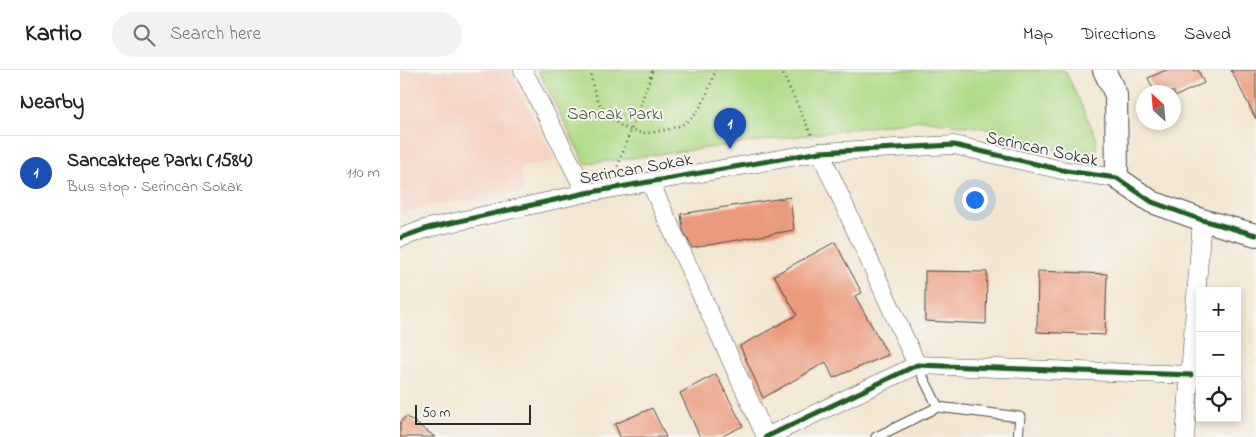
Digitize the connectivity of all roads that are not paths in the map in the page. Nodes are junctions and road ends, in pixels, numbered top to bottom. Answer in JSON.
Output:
{"nodes":[{"id":1,"x":523,"y":70,"type":"edge"},
{"id":2,"x":1104,"y":70,"type":"edge"},
{"id":3,"x":820,"y":152,"type":"junction"},
{"id":4,"x":1117,"y":178,"type":"junction"},
{"id":5,"x":650,"y":182,"type":"junction"},
{"id":6,"x":586,"y":193,"type":"junction"},
{"id":7,"x":1202,"y":220,"type":"junction"},
{"id":8,"x":1256,"y":235,"type":"edge"},
{"id":9,"x":400,"y":238,"type":"edge"},
{"id":10,"x":917,"y":365,"type":"junction"},
{"id":11,"x":1191,"y":375,"type":"junction"},
{"id":12,"x":938,"y":407,"type":"junction"},
{"id":13,"x":766,"y":437,"type":"edge"},
{"id":14,"x":876,"y":437,"type":"edge"},
{"id":15,"x":1018,"y":437,"type":"edge"},
{"id":16,"x":1186,"y":437,"type":"edge"}],
"edges":[{"from":1,"to":6,"type":"street"},
{"from":2,"to":4,"type":"street"},
{"from":3,"to":4,"type":"street","name":"Serincan Sokak"},
{"from":3,"to":5,"type":"street","name":"Serincan Sokak"},
{"from":3,"to":10,"type":"street"},
{"from":4,"to":7,"type":"street"},
{"from":5,"to":6,"type":"street","name":"Serincan Sokak"},
{"from":5,"to":13,"type":"street"},
{"from":6,"to":9,"type":"street","name":"Serincan Sokak"},
{"from":7,"to":8,"type":"street"},
{"from":7,"to":11,"type":"street"},
{"from":10,"to":11,"type":"street"},
{"from":10,"to":12,"type":"lane"},
{"from":10,"to":13,"type":"street"},
{"from":11,"to":16,"type":"street"},
{"from":12,"to":14,"type":"lane"},
{"from":12,"to":15,"type":"lane"}]}
